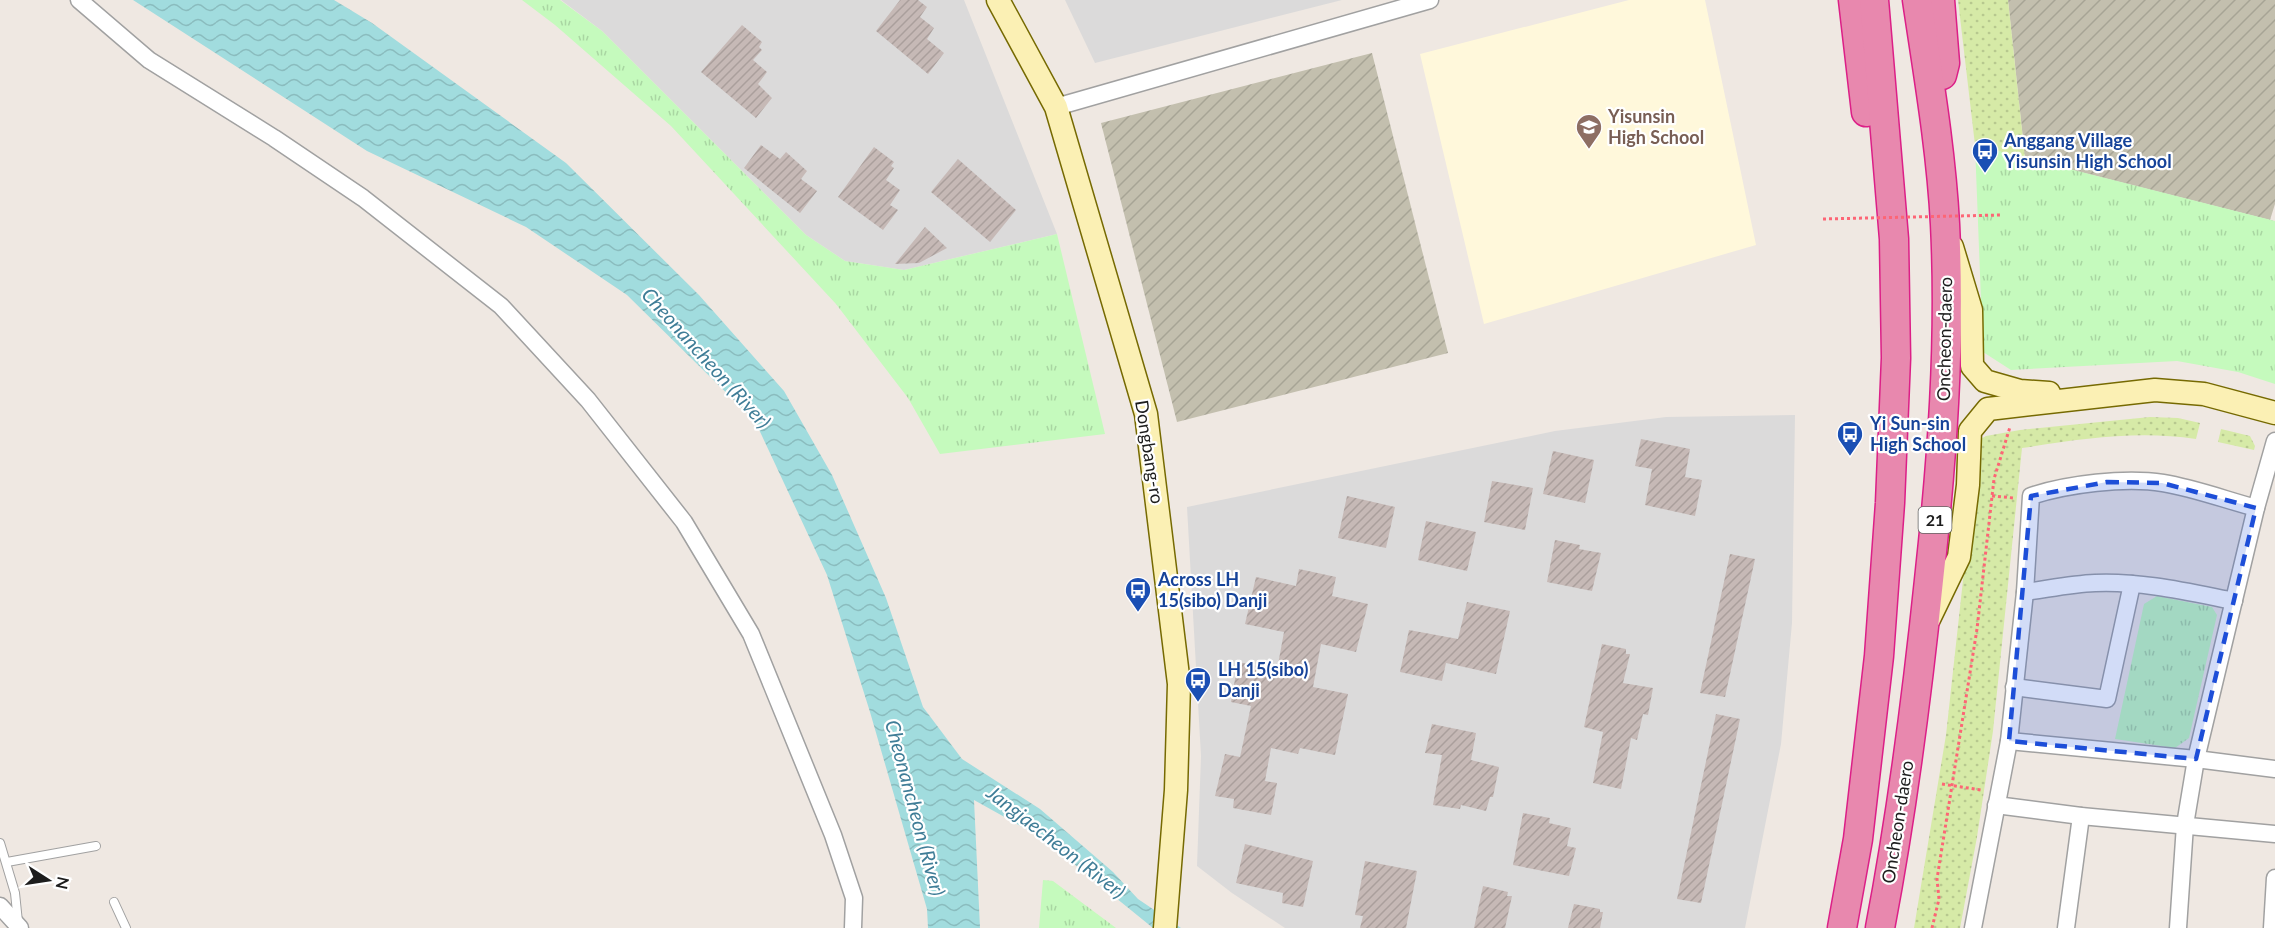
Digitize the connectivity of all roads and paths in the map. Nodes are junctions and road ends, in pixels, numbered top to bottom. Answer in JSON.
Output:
{"nodes":[{"id":1,"x":79,"y":0,"type":"edge"},
{"id":2,"x":998,"y":0,"type":"edge"},
{"id":3,"x":1430,"y":0,"type":"edge"},
{"id":4,"x":1853,"y":0,"type":"edge"},
{"id":5,"x":1874,"y":0,"type":"edge"},
{"id":6,"x":1917,"y":0,"type":"edge"},
{"id":7,"x":1940,"y":0,"type":"edge"},
{"id":8,"x":1056,"y":107,"type":"junction"},
{"id":9,"x":1933,"y":109,"type":"junction"},
{"id":10,"x":2001,"y":215,"type":"dead end"},
{"id":11,"x":1823,"y":219,"type":"dead end"},
{"id":12,"x":1945,"y":224,"type":"junction"},
{"id":13,"x":1896,"y":358,"type":"junction"},
{"id":14,"x":2089,"y":396,"type":"junction"},
{"id":15,"x":2275,"y":413,"type":"edge"},
{"id":16,"x":2010,"y":427,"type":"dead end"},
{"id":17,"x":2275,"y":441,"type":"edge"},
{"id":18,"x":1992,"y":496,"type":"junction"},
{"id":19,"x":2015,"y":498,"type":"dead end"},
{"id":20,"x":2256,"y":508,"type":"junction"},
{"id":21,"x":2132,"y":584,"type":"junction"},
{"id":22,"x":2025,"y":592,"type":"junction"},
{"id":23,"x":2234,"y":601,"type":"junction"},
{"id":24,"x":1924,"y":630,"type":"junction"},
{"id":25,"x":2014,"y":687,"type":"junction"},
{"id":26,"x":2009,"y":741,"type":"junction"},
{"id":27,"x":2196,"y":759,"type":"junction"},
{"id":28,"x":2275,"y":769,"type":"edge"},
{"id":29,"x":1942,"y":784,"type":"dead end"},
{"id":30,"x":1952,"y":786,"type":"junction"},
{"id":31,"x":1981,"y":790,"type":"dead end"},
{"id":32,"x":1996,"y":805,"type":"junction"},
{"id":33,"x":2081,"y":816,"type":"junction"},
{"id":34,"x":2186,"y":825,"type":"junction"},
{"id":35,"x":2275,"y":834,"type":"edge"},
{"id":36,"x":0,"y":843,"type":"edge"},
{"id":37,"x":96,"y":846,"type":"dead end"},
{"id":38,"x":7,"y":862,"type":"junction"},
{"id":39,"x":2275,"y":878,"type":"edge"},
{"id":40,"x":1850,"y":885,"type":"junction"},
{"id":41,"x":114,"y":902,"type":"dead end"},
{"id":42,"x":0,"y":906,"type":"edge"},
{"id":43,"x":0,"y":919,"type":"edge"},
{"id":44,"x":1883,"y":920,"type":"edge"},
{"id":45,"x":19,"y":927,"type":"edge"},
{"id":46,"x":126,"y":928,"type":"edge"},
{"id":47,"x":853,"y":928,"type":"edge"},
{"id":48,"x":1165,"y":928,"type":"edge"},
{"id":49,"x":1830,"y":928,"type":"edge"},
{"id":50,"x":1842,"y":928,"type":"edge"},
{"id":51,"x":1932,"y":928,"type":"edge"},
{"id":52,"x":1973,"y":928,"type":"edge"},
{"id":53,"x":2066,"y":928,"type":"edge"},
{"id":54,"x":2178,"y":928,"type":"edge"},
{"id":55,"x":2272,"y":928,"type":"edge"}],
"edges":[{"from":1,"to":47,"type":"street"},
{"from":2,"to":8,"type":"street","name":"Dongbang-ro"},
{"from":3,"to":8,"type":"street"},
{"from":4,"to":13,"type":"highway"},
{"from":5,"to":13,"type":"highway","name":"Oncheon-daero"},
{"from":6,"to":9,"type":"highway","name":"Oncheon-daero","number":"21"},
{"from":7,"to":9,"type":"highway"},
{"from":8,"to":48,"type":"street","name":"Dongbang-ro"},
{"from":9,"to":12,"type":"highway","name":"Oncheon-daero","number":"21"},
{"from":10,"to":11,"type":"path","bridge":true},
{"from":12,"to":14,"type":"street"},
{"from":12,"to":24,"type":"highway","name":"Oncheon-daero","number":"21"},
{"from":13,"to":40,"type":"highway","name":"Oncheon-daero"},
{"from":14,"to":15,"type":"street"},
{"from":14,"to":24,"type":"street"},
{"from":16,"to":18,"type":"path"},
{"from":17,"to":20,"type":"street"},
{"from":18,"to":19,"type":"path"},
{"from":18,"to":30,"type":"path"},
{"from":20,"to":22,"type":"street"},
{"from":20,"to":23,"type":"street"},
{"from":21,"to":22,"type":"street"},
{"from":21,"to":23,"type":"street"},
{"from":21,"to":25,"type":"street"},
{"from":22,"to":25,"type":"street"},
{"from":23,"to":27,"type":"street"},
{"from":24,"to":44,"type":"highway","name":"Oncheon-daero","number":"21"},
{"from":25,"to":26,"type":"street"},
{"from":26,"to":27,"type":"street"},
{"from":26,"to":32,"type":"street"},
{"from":27,"to":28,"type":"street"},
{"from":27,"to":34,"type":"street"},
{"from":29,"to":30,"type":"path"},
{"from":30,"to":31,"type":"path"},
{"from":30,"to":51,"type":"path"},
{"from":32,"to":33,"type":"street"},
{"from":32,"to":52,"type":"street"},
{"from":33,"to":34,"type":"street"},
{"from":33,"to":53,"type":"street"},
{"from":34,"to":35,"type":"street"},
{"from":34,"to":54,"type":"street"},
{"from":36,"to":38,"type":"lane"},
{"from":37,"to":38,"type":"lane"},
{"from":38,"to":45,"type":"lane"},
{"from":39,"to":55,"type":"street"},
{"from":40,"to":49,"type":"highway"},
{"from":40,"to":50,"type":"highway","name":"Oncheon-daero"},
{"from":41,"to":46,"type":"lane"},
{"from":42,"to":45,"type":"street"},
{"from":43,"to":45,"type":"lane"}]}
